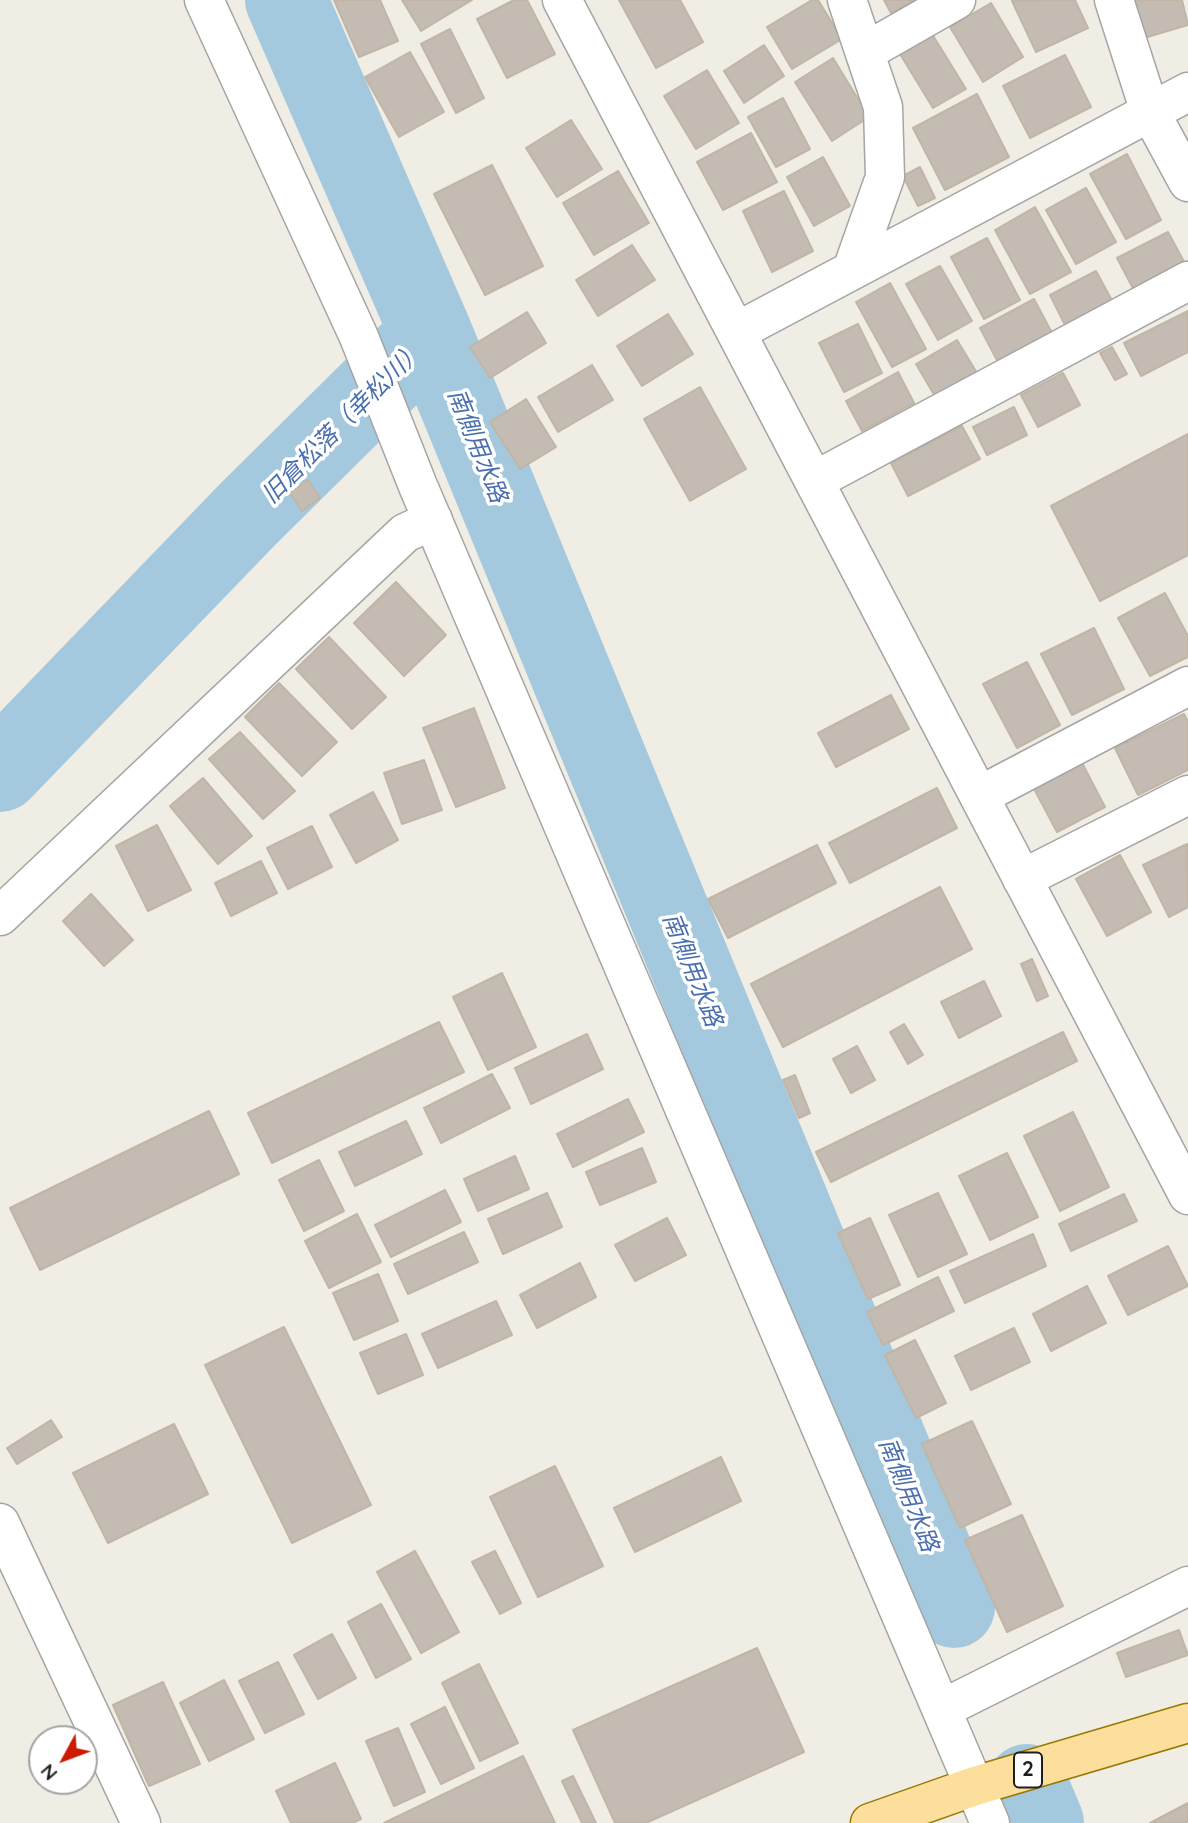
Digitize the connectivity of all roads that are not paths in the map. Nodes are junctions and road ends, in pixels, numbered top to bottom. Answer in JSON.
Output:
{"nodes":[{"id":1,"x":204,"y":0,"type":"edge"},
{"id":2,"x":562,"y":0,"type":"edge"},
{"id":3,"x":847,"y":0,"type":"edge"},
{"id":4,"x":956,"y":0,"type":"edge"},
{"id":5,"x":1114,"y":0,"type":"edge"},
{"id":6,"x":865,"y":52,"type":"junction"},
{"id":7,"x":1188,"y":92,"type":"edge"},
{"id":8,"x":1150,"y":112,"type":"junction"},
{"id":9,"x":1188,"y":182,"type":"edge"},
{"id":10,"x":852,"y":270,"type":"junction"},
{"id":11,"x":1188,"y":281,"type":"edge"},
{"id":12,"x":736,"y":332,"type":"junction"},
{"id":13,"x":814,"y":481,"type":"junction"},
{"id":14,"x":433,"y":520,"type":"junction"},
{"id":15,"x":1188,"y":686,"type":"edge"},
{"id":16,"x":1188,"y":795,"type":"edge"},
{"id":17,"x":979,"y":796,"type":"junction"},
{"id":18,"x":1022,"y":879,"type":"junction"},
{"id":19,"x":0,"y":916,"type":"edge"},
{"id":20,"x":1188,"y":1195,"type":"edge"},
{"id":21,"x":0,"y":1524,"type":"edge"},
{"id":22,"x":1188,"y":1586,"type":"edge"},
{"id":23,"x":942,"y":1709,"type":"junction"},
{"id":24,"x":1188,"y":1723,"type":"edge"},
{"id":25,"x":975,"y":1786,"type":"junction"},
{"id":26,"x":141,"y":1823,"type":"edge"},
{"id":27,"x":870,"y":1823,"type":"edge"},
{"id":28,"x":990,"y":1823,"type":"edge"}],
"edges":[{"from":1,"to":14,"type":"street"},
{"from":2,"to":12,"type":"street"},
{"from":3,"to":6,"type":"street"},
{"from":4,"to":6,"type":"street"},
{"from":5,"to":8,"type":"street"},
{"from":6,"to":10,"type":"street"},
{"from":7,"to":8,"type":"street"},
{"from":8,"to":9,"type":"street"},
{"from":8,"to":10,"type":"street"},
{"from":10,"to":12,"type":"street"},
{"from":11,"to":13,"type":"street"},
{"from":12,"to":13,"type":"street"},
{"from":13,"to":17,"type":"street"},
{"from":14,"to":19,"type":"street"},
{"from":14,"to":23,"type":"street"},
{"from":15,"to":17,"type":"street"},
{"from":16,"to":18,"type":"street"},
{"from":17,"to":18,"type":"street"},
{"from":18,"to":20,"type":"street"},
{"from":21,"to":26,"type":"street"},
{"from":22,"to":23,"type":"street"},
{"from":23,"to":25,"type":"street"},
{"from":24,"to":25,"type":"main road","number":"2"},
{"from":25,"to":27,"type":"main road","number":"2"},
{"from":25,"to":28,"type":"street"}]}
